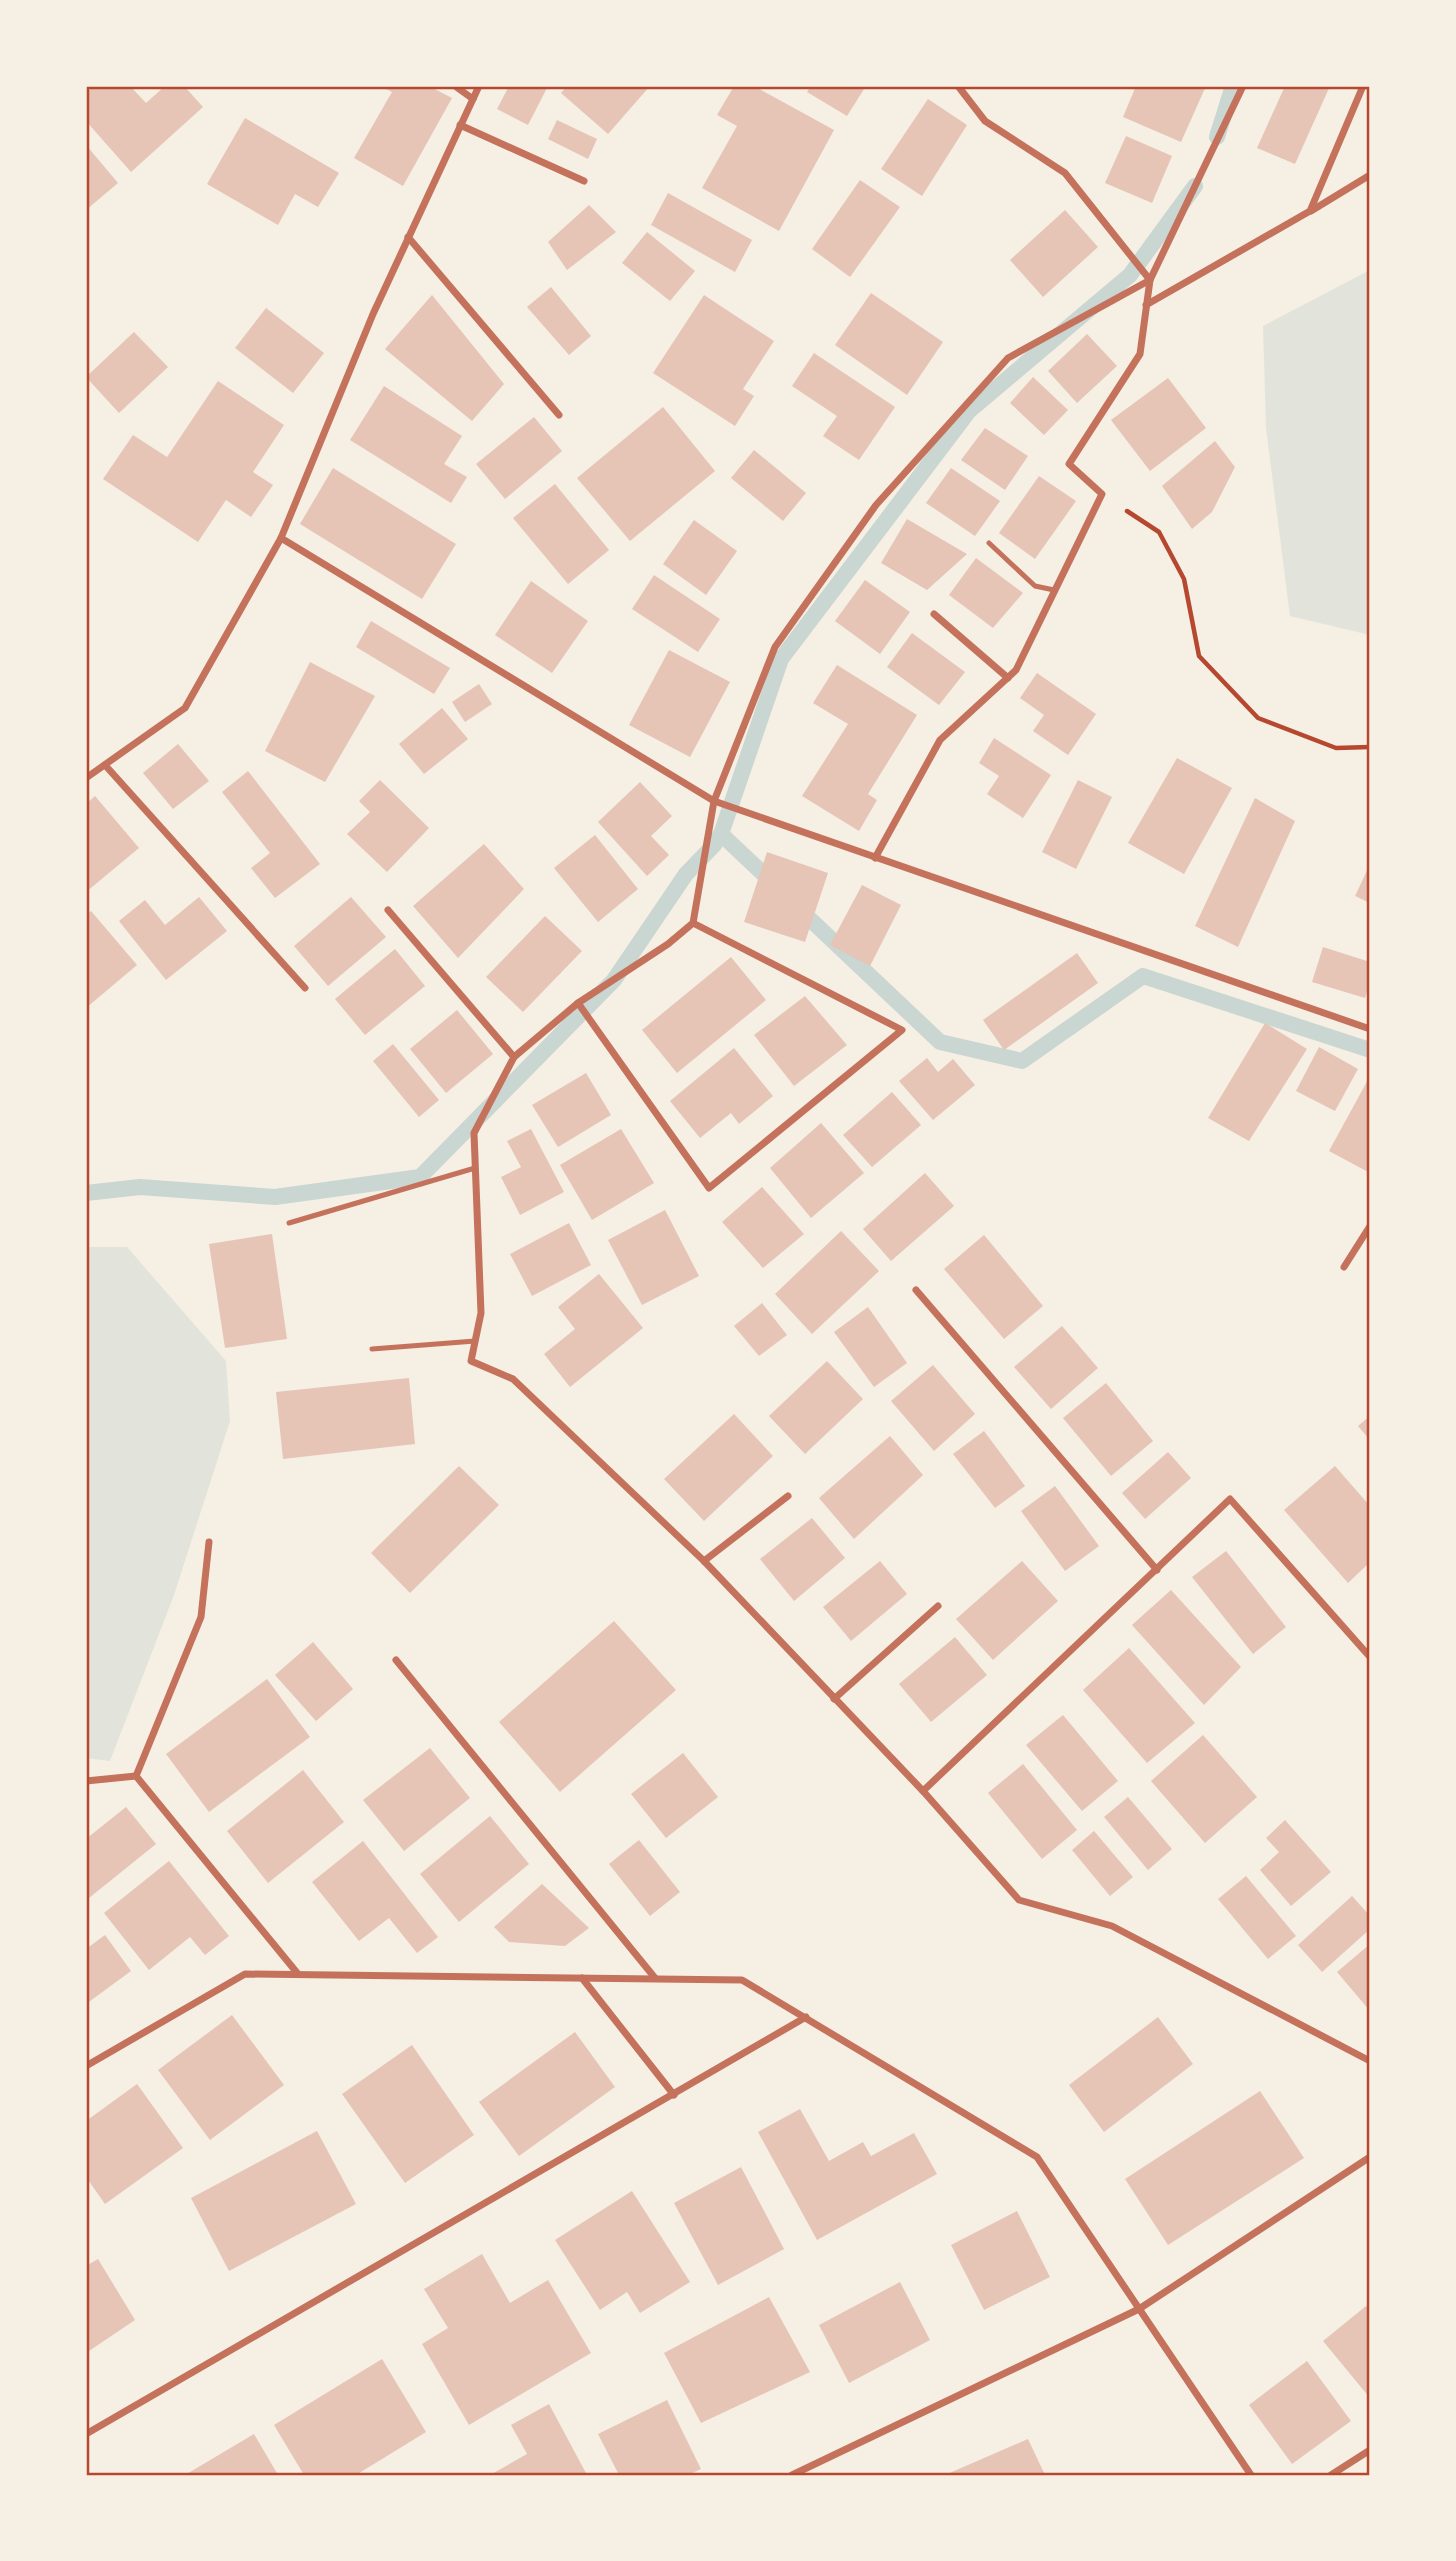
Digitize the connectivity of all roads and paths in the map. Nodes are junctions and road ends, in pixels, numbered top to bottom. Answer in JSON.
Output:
{"nodes":[{"id":1,"x":455,"y":86,"type":"edge"},
{"id":2,"x":479,"y":86,"type":"edge"},
{"id":3,"x":958,"y":86,"type":"edge"},
{"id":4,"x":1243,"y":86,"type":"edge"},
{"id":5,"x":1363,"y":86,"type":"edge"},
{"id":6,"x":472,"y":99,"type":"junction"},
{"id":7,"x":460,"y":125,"type":"junction"},
{"id":8,"x":1370,"y":175,"type":"edge"},
{"id":9,"x":584,"y":181,"type":"dead end"},
{"id":10,"x":1310,"y":211,"type":"junction"},
{"id":11,"x":408,"y":237,"type":"junction"},
{"id":12,"x":1150,"y":280,"type":"junction"},
{"id":13,"x":1146,"y":305,"type":"junction"},
{"id":14,"x":559,"y":415,"type":"dead end"},
{"id":15,"x":1101,"y":494,"type":"junction"},
{"id":16,"x":281,"y":538,"type":"junction"},
{"id":17,"x":989,"y":543,"type":"dead end"},
{"id":18,"x":1054,"y":590,"type":"junction"},
{"id":19,"x":934,"y":614,"type":"dead end"},
{"id":20,"x":1008,"y":678,"type":"junction"},
{"id":21,"x":1370,"y":747,"type":"edge"},
{"id":22,"x":105,"y":765,"type":"junction"},
{"id":23,"x":86,"y":778,"type":"edge"},
{"id":24,"x":714,"y":801,"type":"junction"},
{"id":25,"x":875,"y":858,"type":"junction"},
{"id":26,"x":388,"y":910,"type":"dead end"},
{"id":27,"x":692,"y":923,"type":"junction"},
{"id":28,"x":305,"y":988,"type":"dead end"},
{"id":29,"x":579,"y":1003,"type":"junction"},
{"id":30,"x":1370,"y":1029,"type":"edge"},
{"id":31,"x":514,"y":1057,"type":"junction"},
{"id":32,"x":475,"y":1168,"type":"junction"},
{"id":33,"x":289,"y":1223,"type":"dead end"},
{"id":34,"x":1370,"y":1226,"type":"edge"},
{"id":35,"x":1344,"y":1268,"type":"dead end"},
{"id":36,"x":916,"y":1290,"type":"dead end"},
{"id":37,"x":475,"y":1341,"type":"junction"},
{"id":38,"x":372,"y":1349,"type":"dead end"},
{"id":39,"x":788,"y":1496,"type":"dead end"},
{"id":40,"x":209,"y":1542,"type":"dead end"},
{"id":41,"x":704,"y":1561,"type":"junction"},
{"id":42,"x":1157,"y":1570,"type":"junction"},
{"id":43,"x":937,"y":1606,"type":"dead end"},
{"id":44,"x":1370,"y":1657,"type":"edge"},
{"id":45,"x":396,"y":1660,"type":"dead end"},
{"id":46,"x":834,"y":1699,"type":"junction"},
{"id":47,"x":136,"y":1776,"type":"junction"},
{"id":48,"x":86,"y":1781,"type":"edge"},
{"id":49,"x":923,"y":1791,"type":"junction"},
{"id":50,"x":299,"y":1974,"type":"junction"},
{"id":51,"x":582,"y":1978,"type":"junction"},
{"id":52,"x":654,"y":1978,"type":"junction"},
{"id":53,"x":806,"y":2017,"type":"junction"},
{"id":54,"x":1370,"y":2061,"type":"edge"},
{"id":55,"x":86,"y":2066,"type":"edge"},
{"id":56,"x":674,"y":2095,"type":"junction"},
{"id":57,"x":1370,"y":2157,"type":"edge"},
{"id":58,"x":1139,"y":2309,"type":"junction"},
{"id":59,"x":86,"y":2434,"type":"edge"},
{"id":60,"x":1370,"y":2450,"type":"edge"},
{"id":61,"x":792,"y":2475,"type":"edge"},
{"id":62,"x":1251,"y":2475,"type":"edge"},
{"id":63,"x":1331,"y":2475,"type":"edge"}],
"edges":[{"from":1,"to":6,"type":"street"},
{"from":2,"to":6,"type":"street"},
{"from":3,"to":12,"type":"street"},
{"from":4,"to":12,"type":"street"},
{"from":5,"to":10,"type":"street"},
{"from":6,"to":7,"type":"street"},
{"from":7,"to":9,"type":"street"},
{"from":7,"to":11,"type":"street"},
{"from":8,"to":10,"type":"street"},
{"from":10,"to":13,"type":"street"},
{"from":11,"to":14,"type":"street"},
{"from":11,"to":16,"type":"street"},
{"from":12,"to":13,"type":"street"},
{"from":12,"to":24,"type":"street"},
{"from":13,"to":15,"type":"street"},
{"from":15,"to":18,"type":"street"},
{"from":15,"to":21,"type":"path"},
{"from":16,"to":22,"type":"street"},
{"from":16,"to":24,"type":"street"},
{"from":17,"to":18,"type":"lane"},
{"from":18,"to":20,"type":"street"},
{"from":19,"to":20,"type":"street"},
{"from":20,"to":25,"type":"street"},
{"from":22,"to":23,"type":"street"},
{"from":22,"to":28,"type":"street"},
{"from":24,"to":25,"type":"street"},
{"from":24,"to":27,"type":"street"},
{"from":25,"to":30,"type":"street"},
{"from":26,"to":31,"type":"street"},
{"from":27,"to":29,"type":"street"},
{"from":27,"to":29,"type":"street"},
{"from":29,"to":31,"type":"street"},
{"from":31,"to":32,"type":"street"},
{"from":32,"to":33,"type":"lane"},
{"from":32,"to":37,"type":"street"},
{"from":34,"to":35,"type":"street"},
{"from":36,"to":42,"type":"street"},
{"from":37,"to":38,"type":"lane"},
{"from":37,"to":41,"type":"street"},
{"from":39,"to":41,"type":"street"},
{"from":40,"to":47,"type":"street"},
{"from":41,"to":46,"type":"street"},
{"from":42,"to":44,"type":"street"},
{"from":42,"to":49,"type":"street"},
{"from":43,"to":46,"type":"street"},
{"from":45,"to":52,"type":"street"},
{"from":46,"to":49,"type":"street"},
{"from":47,"to":48,"type":"street"},
{"from":47,"to":50,"type":"street"},
{"from":49,"to":54,"type":"street"},
{"from":50,"to":51,"type":"street"},
{"from":50,"to":55,"type":"street"},
{"from":51,"to":52,"type":"street"},
{"from":51,"to":56,"type":"street"},
{"from":52,"to":53,"type":"street"},
{"from":53,"to":56,"type":"street"},
{"from":53,"to":58,"type":"street"},
{"from":56,"to":59,"type":"street"},
{"from":57,"to":58,"type":"street"},
{"from":58,"to":61,"type":"street"},
{"from":58,"to":62,"type":"street"},
{"from":60,"to":63,"type":"street"}]}
